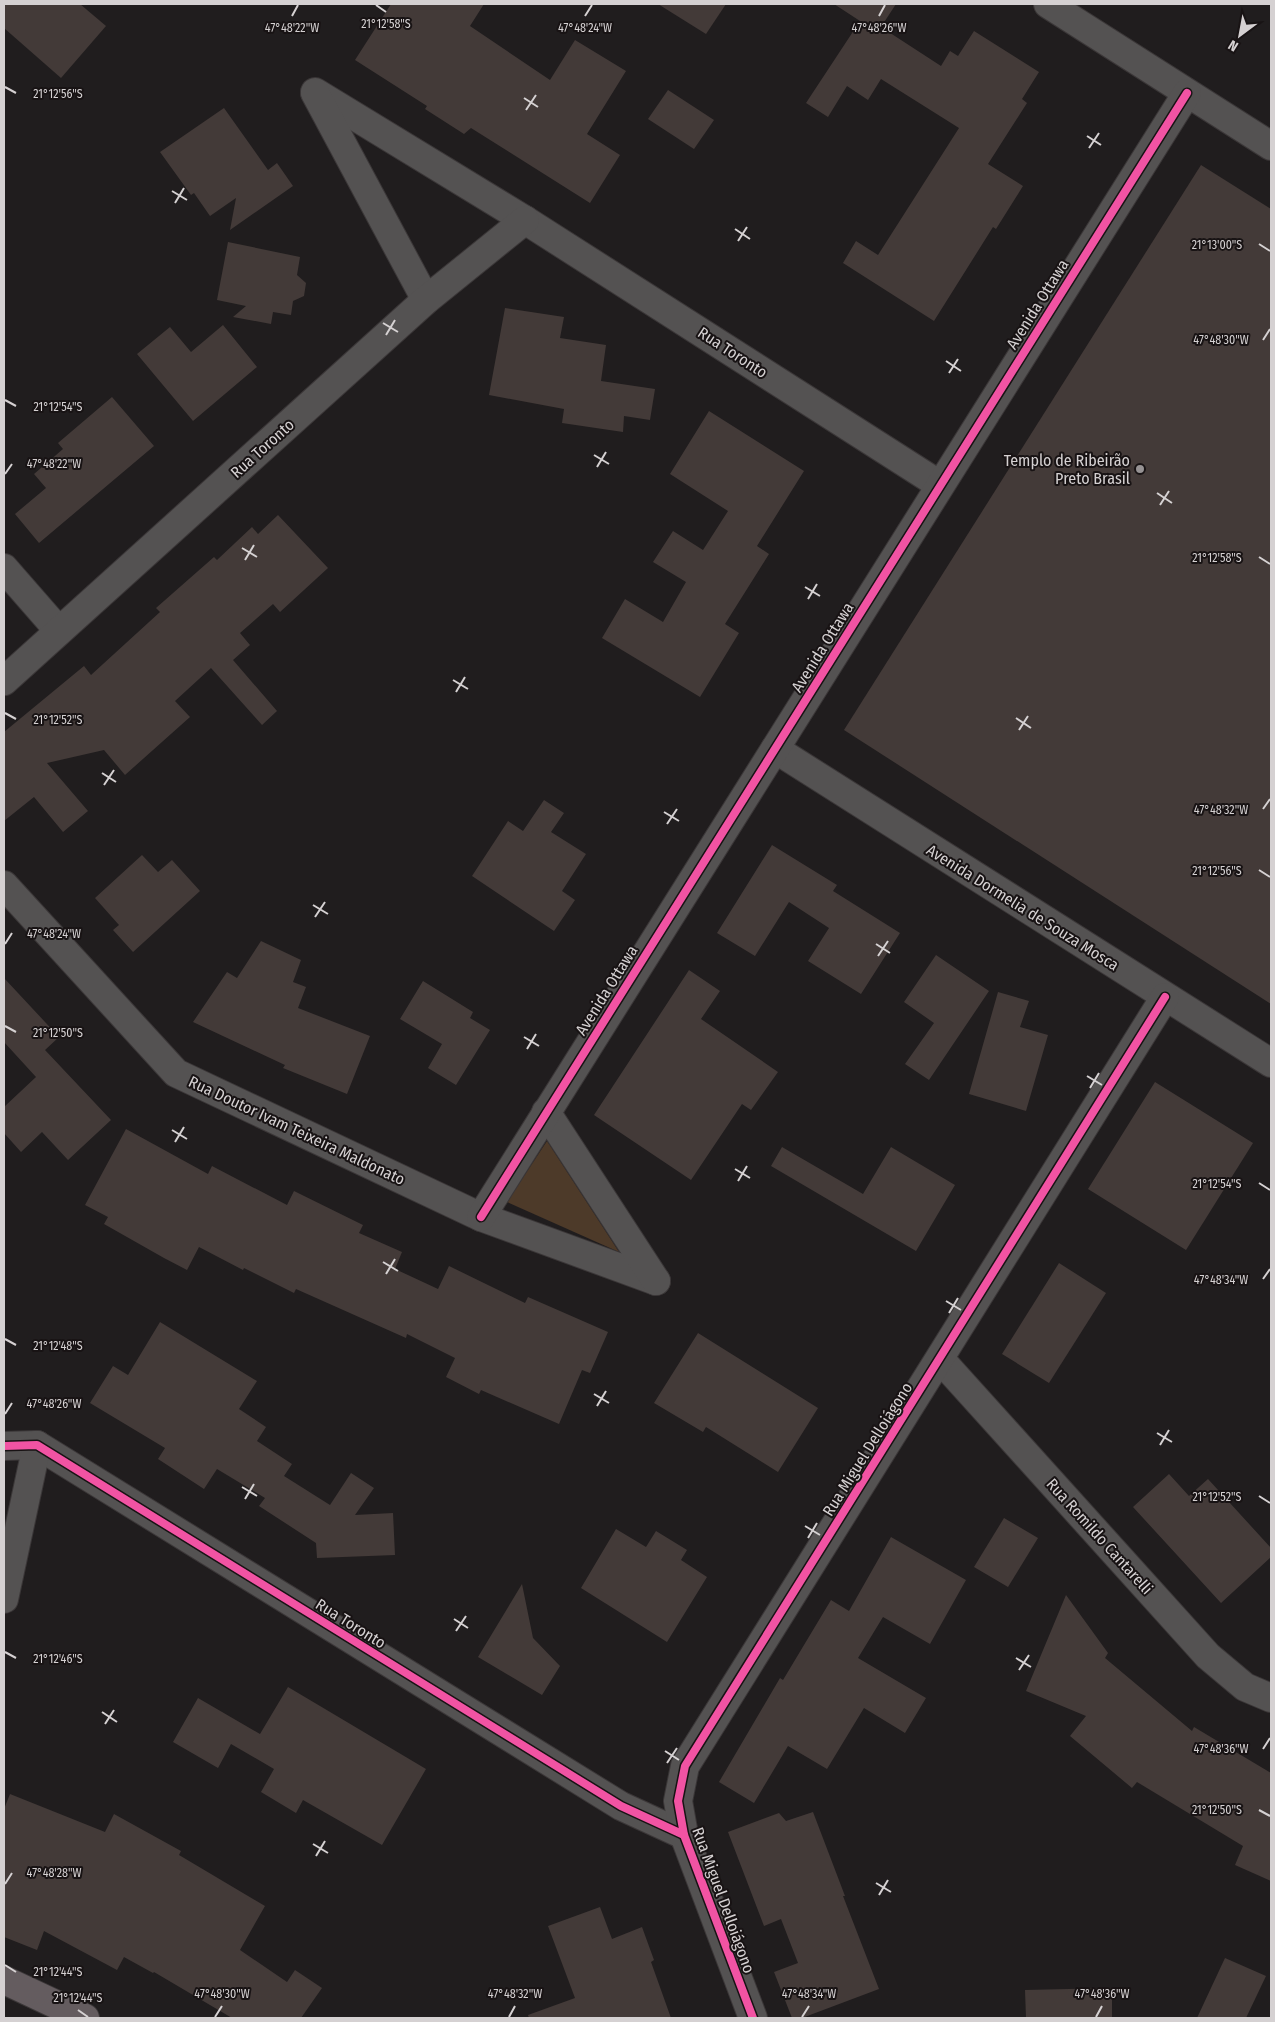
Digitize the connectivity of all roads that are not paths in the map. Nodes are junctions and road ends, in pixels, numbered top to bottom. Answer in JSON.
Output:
{"nodes":[{"id":1,"x":1048,"y":4,"type":"edge"},
{"id":2,"x":1187,"y":93,"type":"junction"},
{"id":3,"x":1271,"y":146,"type":"edge"},
{"id":4,"x":525,"y":220,"type":"junction"},
{"id":5,"x":426,"y":300,"type":"junction"},
{"id":6,"x":940,"y":485,"type":"junction"},
{"id":7,"x":4,"y":568,"type":"edge"},
{"id":8,"x":59,"y":631,"type":"junction"},
{"id":9,"x":4,"y":681,"type":"edge"},
{"id":10,"x":775,"y":750,"type":"junction"},
{"id":11,"x":4,"y":884,"type":"edge"},
{"id":12,"x":1165,"y":997,"type":"junction"},
{"id":13,"x":1271,"y":1063,"type":"edge"},
{"id":14,"x":546,"y":1112,"type":"junction"},
{"id":15,"x":481,"y":1217,"type":"junction"},
{"id":16,"x":940,"y":1359,"type":"junction"},
{"id":17,"x":37,"y":1445,"type":"junction"},
{"id":18,"x":4,"y":1446,"type":"edge"},
{"id":19,"x":4,"y":1598,"type":"edge"},
{"id":20,"x":1271,"y":1698,"type":"edge"},
{"id":21,"x":684,"y":1834,"type":"junction"},
{"id":22,"x":4,"y":1980,"type":"edge"},
{"id":23,"x":85,"y":2018,"type":"edge"},
{"id":24,"x":752,"y":2018,"type":"edge"}],
"edges":[{"from":1,"to":2,"type":"street"},
{"from":2,"to":3,"type":"street"},
{"from":2,"to":6,"type":"street","name":"Avenida Ottawa"},
{"from":4,"to":5,"type":"street","name":"Rua Toronto"},
{"from":4,"to":5,"type":"street","name":"Rua Toronto"},
{"from":4,"to":6,"type":"street","name":"Rua Toronto"},
{"from":5,"to":8,"type":"street","name":"Rua Toronto"},
{"from":6,"to":10,"type":"street","name":"Avenida Ottawa"},
{"from":7,"to":8,"type":"street"},
{"from":8,"to":9,"type":"street","name":"Rua Toronto"},
{"from":10,"to":12,"type":"street","name":"Avenida Dormelia de Souza Mosca"},
{"from":10,"to":14,"type":"street","name":"Avenida Ottawa"},
{"from":11,"to":15,"type":"street","name":"Rua Doutor Ivam Teixeira Maldonato"},
{"from":12,"to":13,"type":"street","name":"Avenida Dormelia de Souza Mosca"},
{"from":12,"to":16,"type":"street","name":"Rua Miguel Delloiágono"},
{"from":14,"to":15,"type":"street","name":"Avenida Ottawa"},
{"from":14,"to":15,"type":"street","name":"Rua Doutor Ivam Teixeira Maldonato"},
{"from":16,"to":20,"type":"street","name":"Rua Romildo Cantarelli"},
{"from":16,"to":21,"type":"street","name":"Rua Miguel Delloiágono"},
{"from":17,"to":18,"type":"street"},
{"from":17,"to":19,"type":"street"},
{"from":17,"to":21,"type":"street","name":"Rua Toronto"},
{"from":21,"to":24,"type":"street","name":"Rua Miguel Delloiágono"},
{"from":22,"to":23,"type":"main road"}]}
